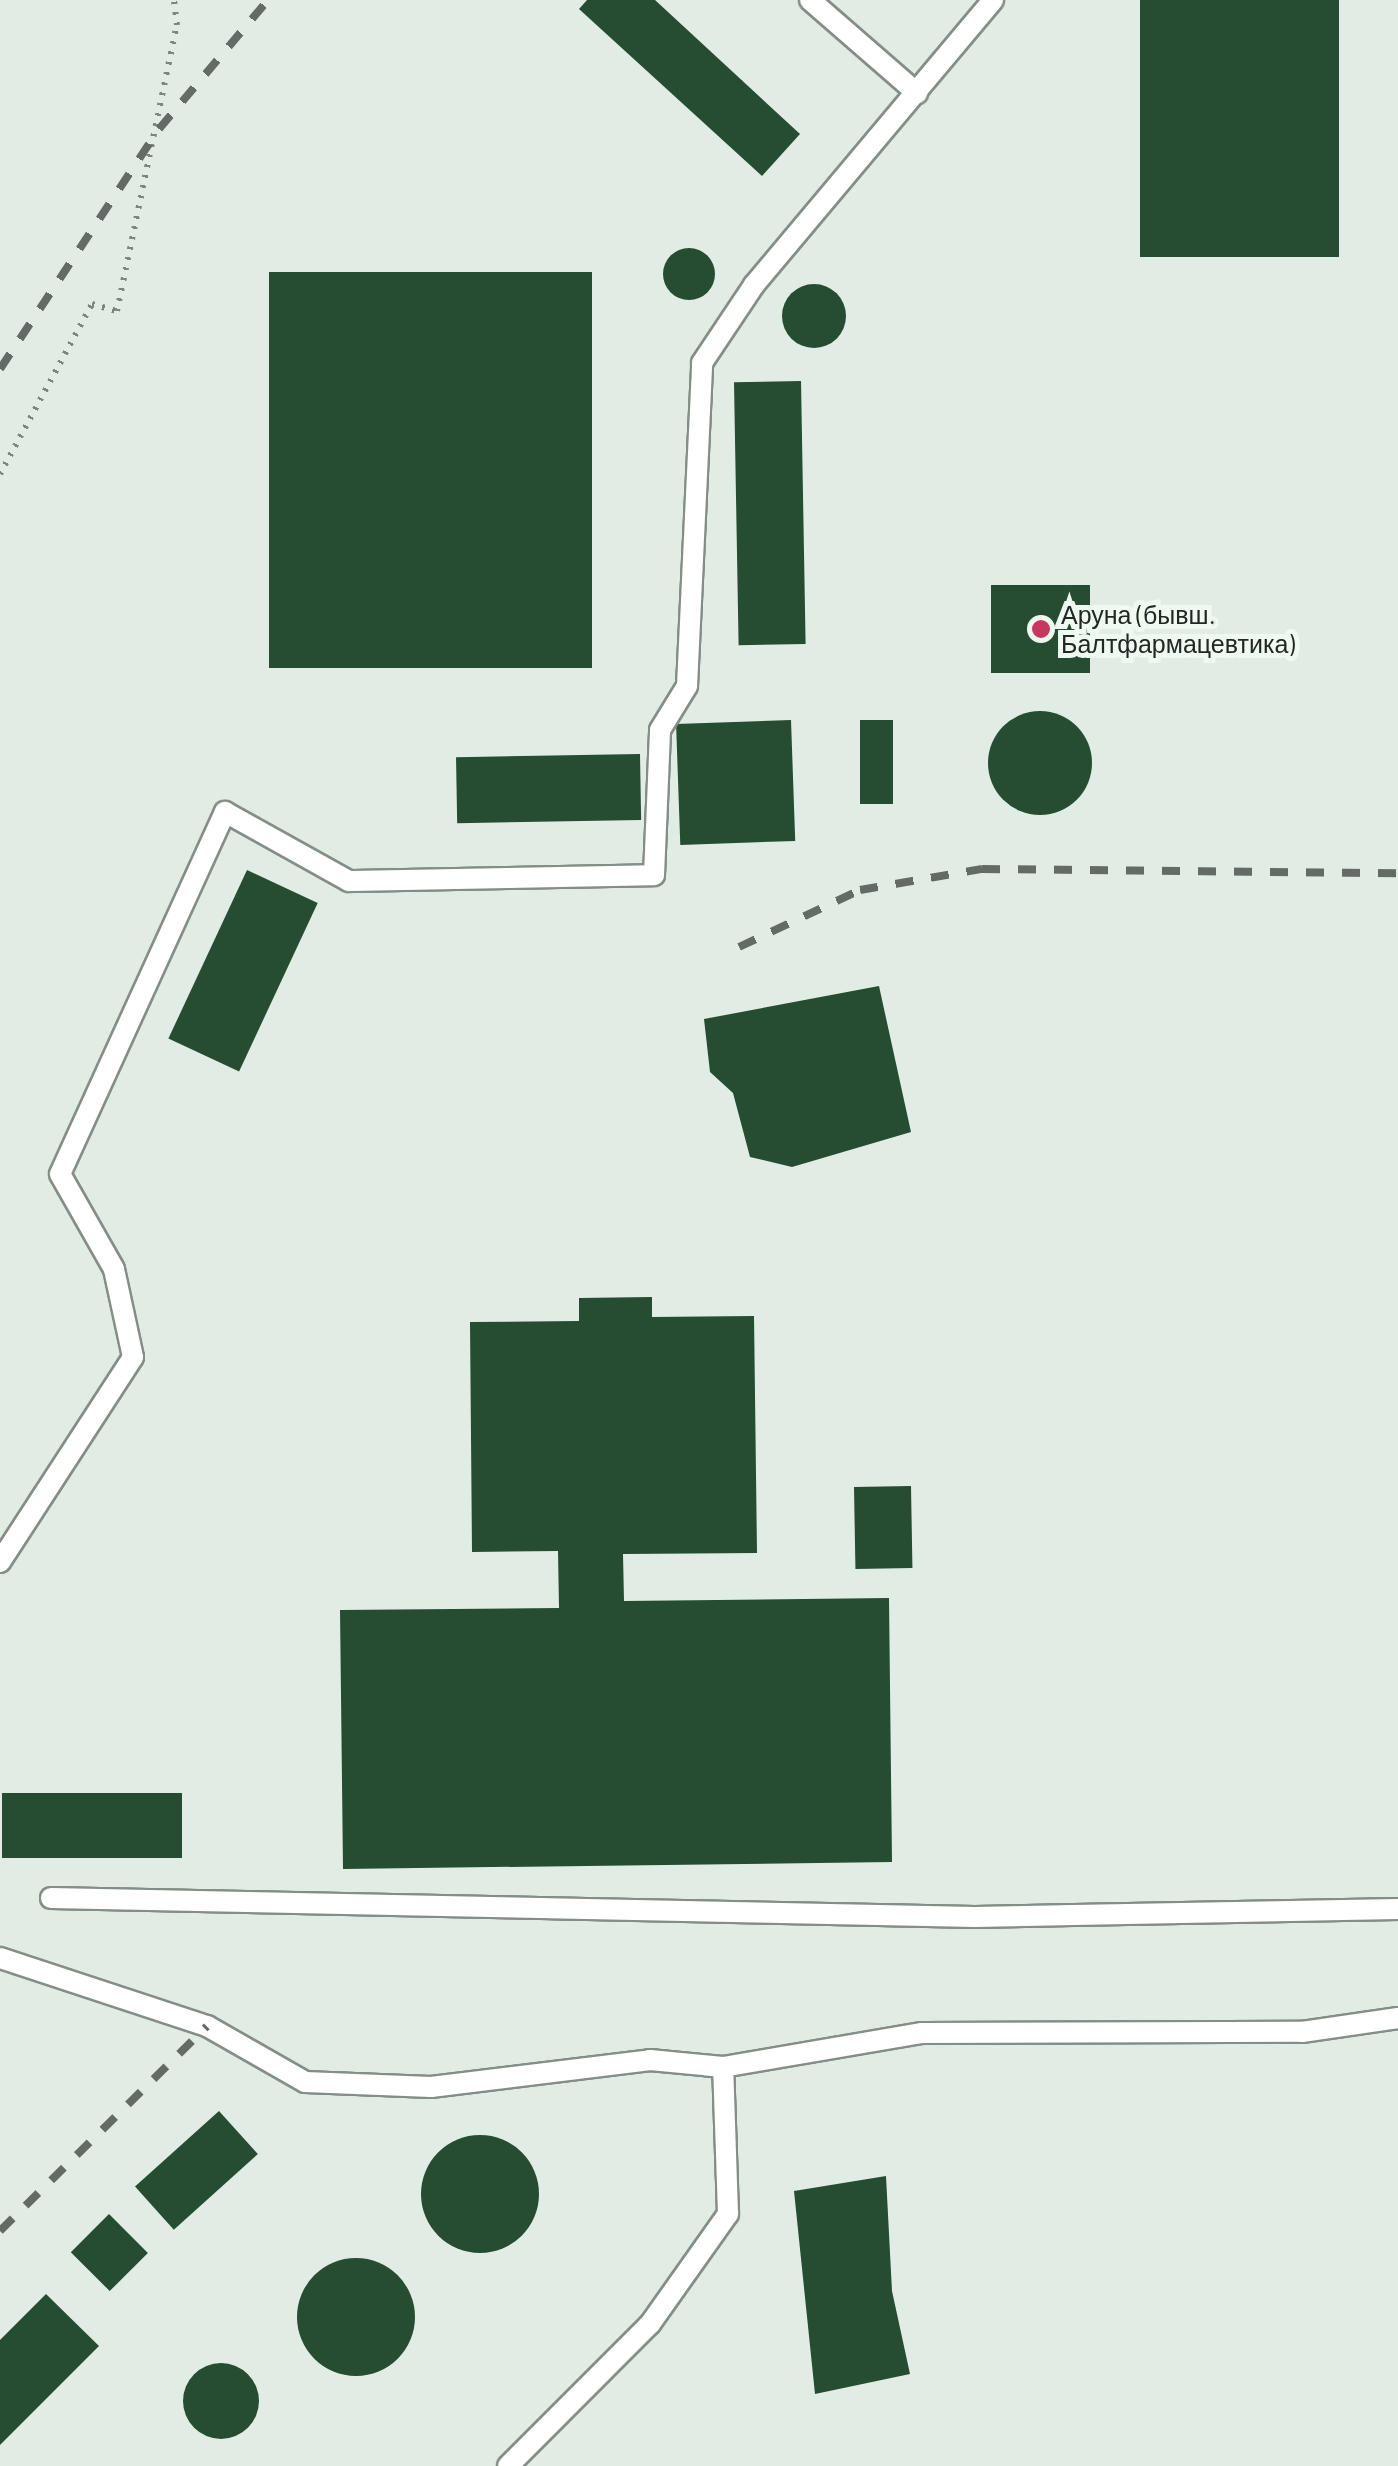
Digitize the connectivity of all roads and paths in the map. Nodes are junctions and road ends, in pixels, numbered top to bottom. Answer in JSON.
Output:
{"nodes":[{"id":1,"x":174,"y":0,"type":"edge"},
{"id":2,"x":810,"y":0,"type":"edge"},
{"id":3,"x":993,"y":0,"type":"edge"},
{"id":4,"x":917,"y":93,"type":"junction"},
{"id":5,"x":0,"y":474,"type":"edge"},
{"id":6,"x":0,"y":1562,"type":"edge"},
{"id":7,"x":50,"y":1898,"type":"dead end"},
{"id":8,"x":1398,"y":1909,"type":"edge"},
{"id":9,"x":0,"y":1958,"type":"edge"},
{"id":10,"x":1398,"y":2018,"type":"edge"},
{"id":11,"x":722,"y":2067,"type":"junction"},
{"id":12,"x":508,"y":2466,"type":"edge"}],
"edges":[{"from":1,"to":5,"type":"path"},
{"from":2,"to":4,"type":"lane"},
{"from":3,"to":4,"type":"lane"},
{"from":4,"to":6,"type":"lane"},
{"from":7,"to":8,"type":"lane"},
{"from":9,"to":11,"type":"lane"},
{"from":10,"to":11,"type":"lane"},
{"from":11,"to":12,"type":"lane"}]}
